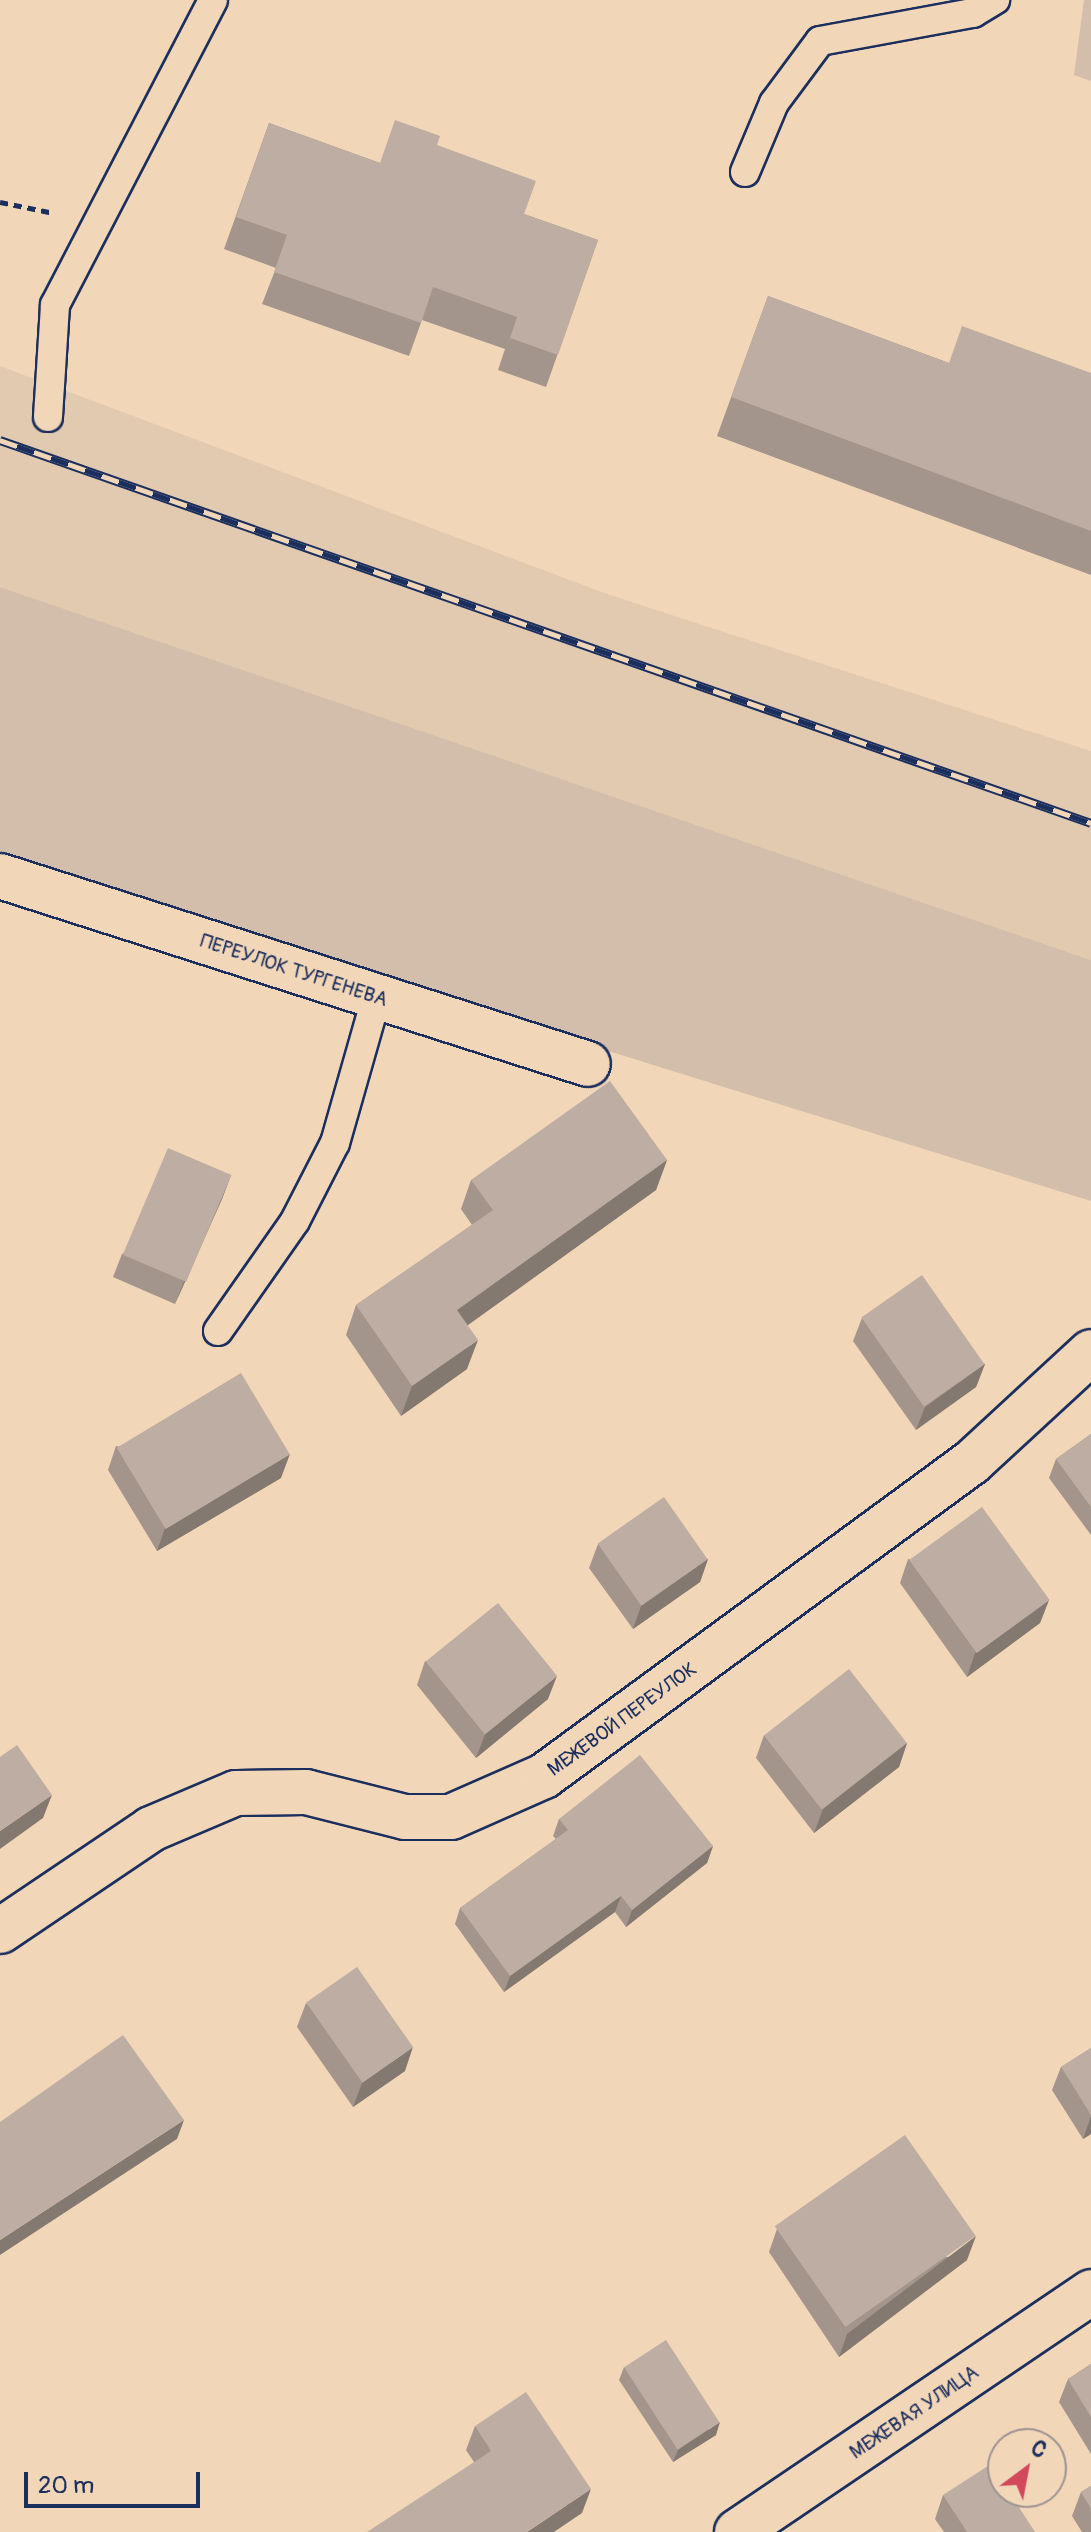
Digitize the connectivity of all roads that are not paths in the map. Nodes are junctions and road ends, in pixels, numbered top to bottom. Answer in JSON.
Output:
{"nodes":[{"id":1,"x":213,"y":0,"type":"edge"},
{"id":2,"x":934,"y":0,"type":"edge"},
{"id":3,"x":984,"y":7,"type":"edge"},
{"id":4,"x":745,"y":172,"type":"dead end"},
{"id":5,"x":48,"y":417,"type":"dead end"},
{"id":6,"x":0,"y":876,"type":"edge"},
{"id":7,"x":377,"y":996,"type":"junction"},
{"id":8,"x":588,"y":1064,"type":"dead end"},
{"id":9,"x":218,"y":1331,"type":"dead end"},
{"id":10,"x":1091,"y":1352,"type":"edge"},
{"id":11,"x":0,"y":1931,"type":"edge"},
{"id":12,"x":1091,"y":2292,"type":"edge"},
{"id":13,"x":737,"y":2532,"type":"edge"}],
"edges":[{"from":1,"to":5,"type":"lane"},
{"from":2,"to":3,"type":"lane"},
{"from":3,"to":4,"type":"lane"},
{"from":6,"to":7,"type":"street","name":"ПЕРЕУЛОК ТУРГЕНЕВА"},
{"from":7,"to":8,"type":"street","name":"ПЕРЕУЛОК ТУРГЕНЕВА"},
{"from":7,"to":9,"type":"lane"},
{"from":10,"to":11,"type":"street","name":"МЕЖЕВОЙ ПЕРЕУЛОК"},
{"from":12,"to":13,"type":"street","name":"МЕЖЕВАЯ УЛИЦА"}]}
